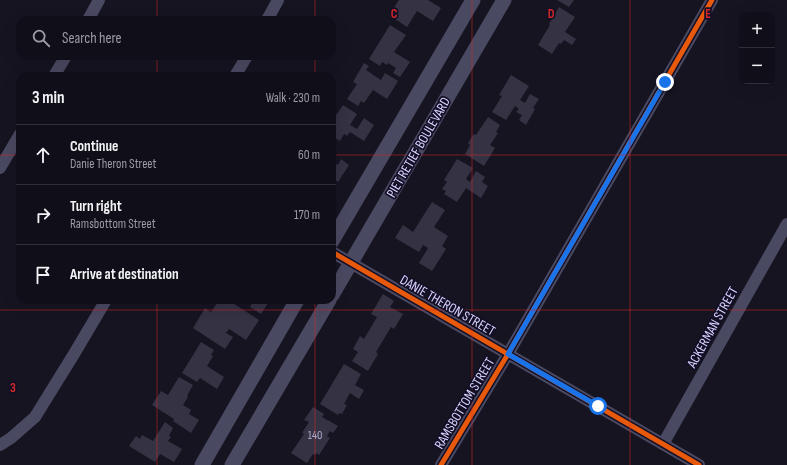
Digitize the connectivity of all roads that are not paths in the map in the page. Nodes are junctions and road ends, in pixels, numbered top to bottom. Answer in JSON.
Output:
{"nodes":[{"id":1,"x":99,"y":0,"type":"edge"},
{"id":2,"x":278,"y":0,"type":"edge"},
{"id":3,"x":473,"y":0,"type":"edge"},
{"id":4,"x":504,"y":0,"type":"edge"},
{"id":5,"x":712,"y":0,"type":"edge"},
{"id":6,"x":90,"y":16,"type":"edge"},
{"id":7,"x":269,"y":16,"type":"edge"},
{"id":8,"x":64,"y":60,"type":"edge"},
{"id":9,"x":245,"y":60,"type":"edge"},
{"id":10,"x":56,"y":72,"type":"edge"},
{"id":11,"x":238,"y":72,"type":"edge"},
{"id":12,"x":16,"y":141,"type":"edge"},
{"id":13,"x":0,"y":168,"type":"edge"},
{"id":14,"x":787,"y":224,"type":"edge"},
{"id":15,"x":336,"y":234,"type":"edge"},
{"id":16,"x":336,"y":254,"type":"edge"},
{"id":17,"x":351,"y":263,"type":"junction"},
{"id":18,"x":336,"y":288,"type":"edge"},
{"id":19,"x":104,"y":304,"type":"edge"},
{"id":20,"x":295,"y":304,"type":"edge"},
{"id":21,"x":327,"y":304,"type":"edge"},
{"id":22,"x":508,"y":354,"type":"junction"},
{"id":23,"x":663,"y":444,"type":"junction"},
{"id":24,"x":0,"y":445,"type":"edge"},
{"id":25,"x":202,"y":465,"type":"edge"},
{"id":26,"x":232,"y":465,"type":"edge"},
{"id":27,"x":441,"y":465,"type":"edge"},
{"id":28,"x":698,"y":465,"type":"edge"}],
"edges":[{"from":1,"to":6,"type":"street"},
{"from":2,"to":7,"type":"street"},
{"from":3,"to":15,"type":"street","name":"PIET RETIEF BOULEVARD"},
{"from":4,"to":17,"type":"street","name":"PIET RETIEF BOULEVARD"},
{"from":5,"to":22,"type":"street","name":"RAMSBOTTOM STREET"},
{"from":8,"to":10,"type":"street"},
{"from":9,"to":11,"type":"street"},
{"from":12,"to":13,"type":"street"},
{"from":14,"to":23,"type":"street","name":"ACKERMAN STREET"},
{"from":16,"to":17,"type":"street","name":"DANIE THERON STREET"},
{"from":17,"to":18,"type":"street","name":"PIET RETIEF BOULEVARD"},
{"from":17,"to":22,"type":"street","name":"DANIE THERON STREET"},
{"from":19,"to":24,"type":"street"},
{"from":20,"to":25,"type":"street"},
{"from":21,"to":26,"type":"street"},
{"from":22,"to":23,"type":"street","name":"DANIE THERON STREET"},
{"from":22,"to":27,"type":"street","name":"RAMSBOTTOM STREET"},
{"from":23,"to":28,"type":"street","name":"DANIE THERON STREET"}]}
